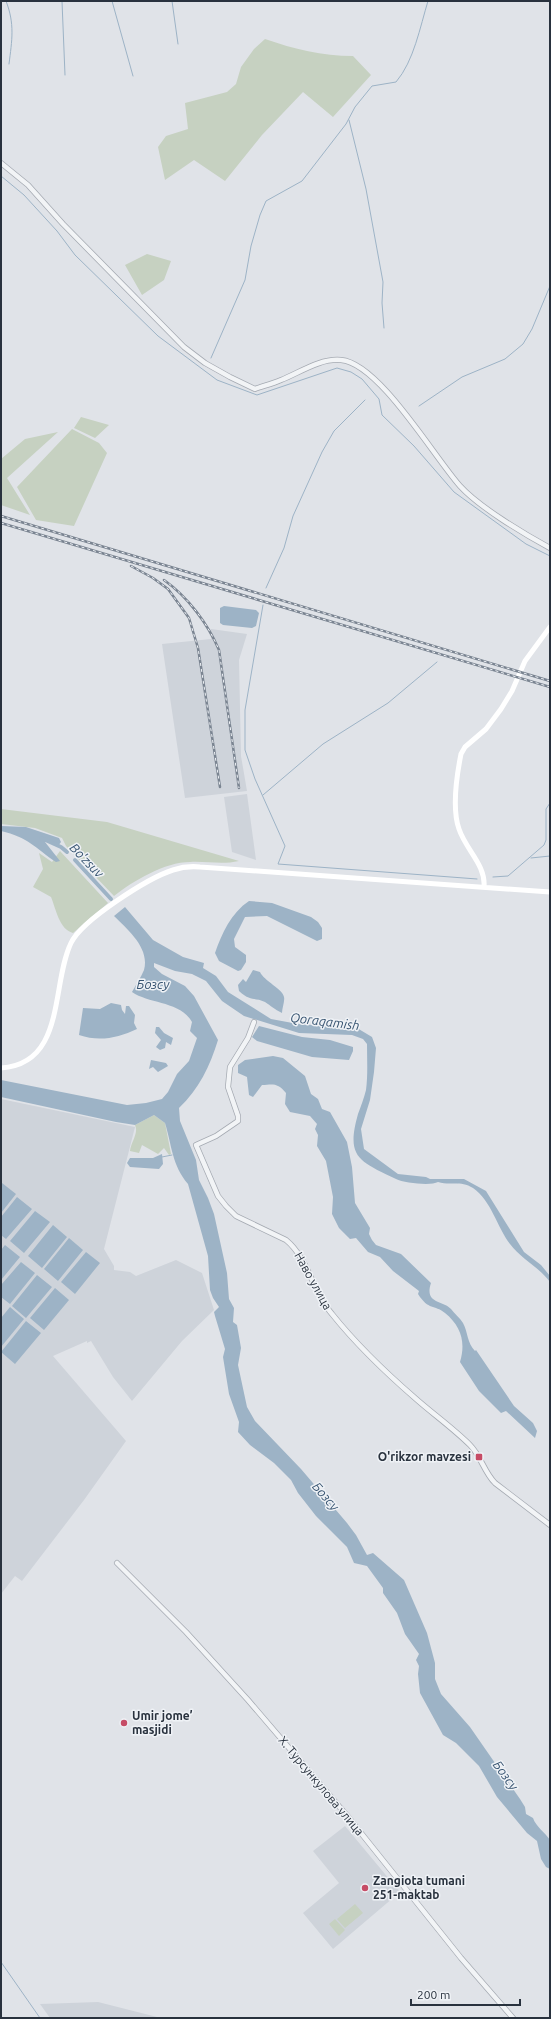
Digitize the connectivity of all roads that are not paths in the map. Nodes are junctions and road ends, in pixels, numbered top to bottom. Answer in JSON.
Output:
{"nodes":[{"id":1,"x":1,"y":163,"type":"edge"},
{"id":2,"x":550,"y":548,"type":"edge"},
{"id":3,"x":550,"y":627,"type":"edge"},
{"id":4,"x":485,"y":877,"type":"junction"},
{"id":5,"x":484,"y":888,"type":"junction"},
{"id":6,"x":494,"y":888,"type":"junction"},
{"id":7,"x":550,"y":892,"type":"edge"},
{"id":8,"x":254,"y":1022,"type":"dead end"},
{"id":9,"x":1,"y":1068,"type":"edge"},
{"id":10,"x":550,"y":1525,"type":"edge"},
{"id":11,"x":117,"y":1563,"type":"dead end"},
{"id":12,"x":513,"y":2018,"type":"edge"}],
"edges":[{"from":1,"to":2,"type":"street"},
{"from":3,"to":4,"type":"main road"},
{"from":4,"to":5,"type":"main road"},
{"from":4,"to":6,"type":"main road"},
{"from":5,"to":6,"type":"main road"},
{"from":5,"to":9,"type":"main road"},
{"from":6,"to":7,"type":"main road"},
{"from":8,"to":10,"type":"street","name":"Наво улица"},
{"from":11,"to":12,"type":"street","name":"Х. Турсункулова улица"}]}
